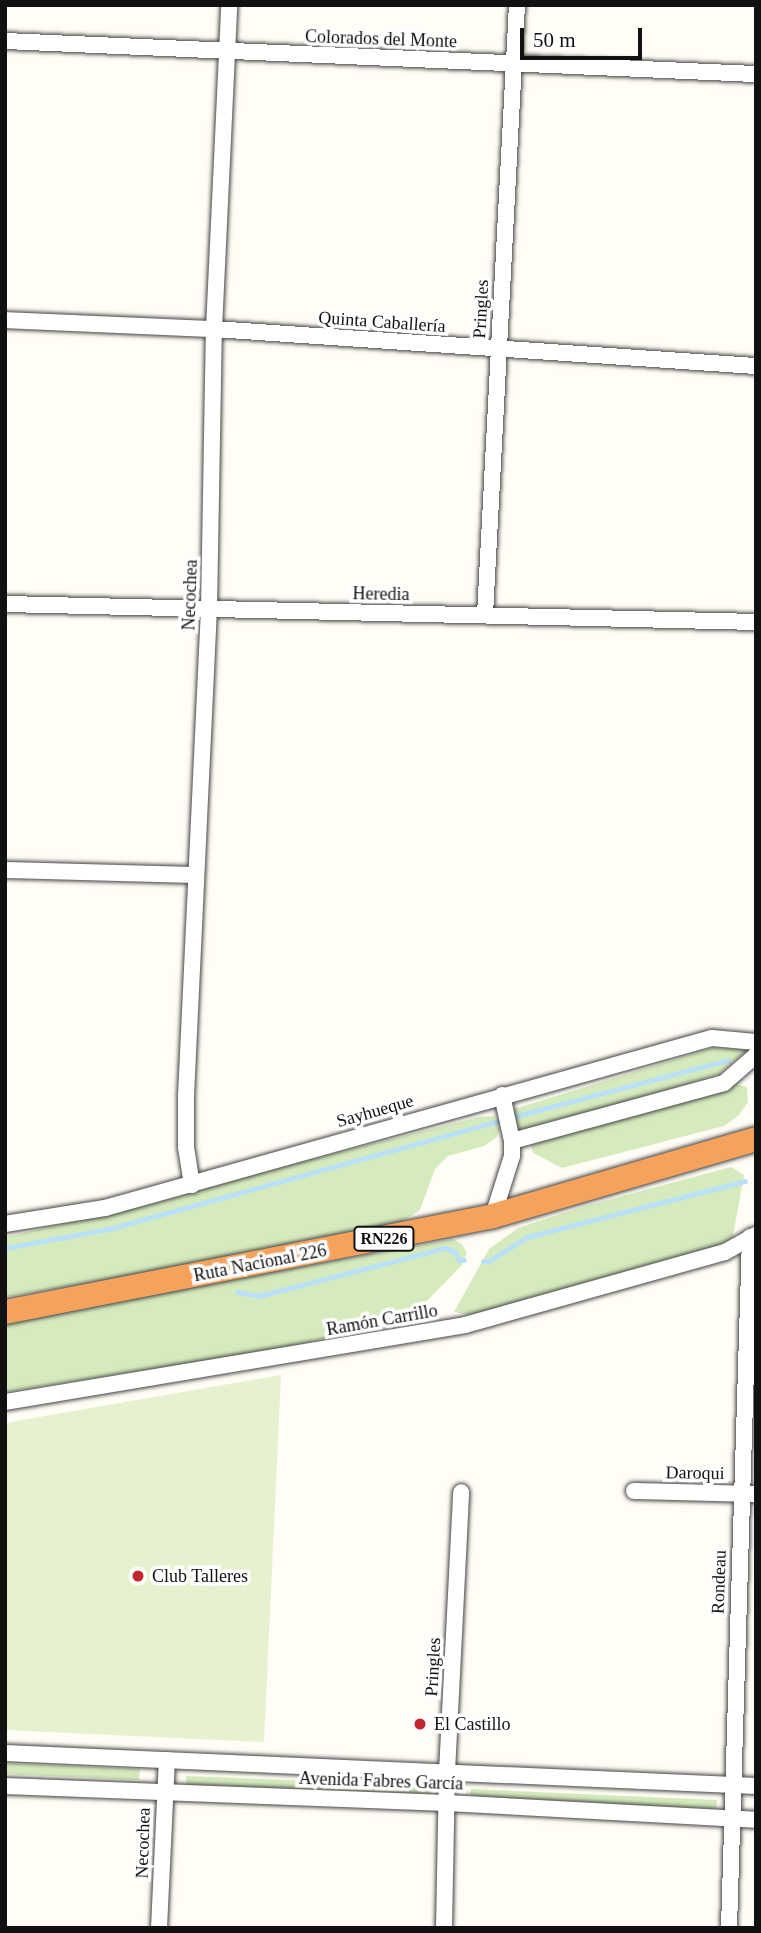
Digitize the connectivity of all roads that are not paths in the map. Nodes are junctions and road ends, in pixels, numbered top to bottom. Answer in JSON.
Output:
{"nodes":[{"id":1,"x":229,"y":5,"type":"edge"},
{"id":2,"x":517,"y":5,"type":"edge"},
{"id":3,"x":5,"y":41,"type":"edge"},
{"id":4,"x":227,"y":52,"type":"junction"},
{"id":5,"x":515,"y":64,"type":"junction"},
{"id":6,"x":756,"y":74,"type":"edge"},
{"id":7,"x":5,"y":320,"type":"edge"},
{"id":8,"x":214,"y":329,"type":"junction"},
{"id":9,"x":498,"y":350,"type":"junction"},
{"id":10,"x":756,"y":366,"type":"edge"},
{"id":11,"x":5,"y":604,"type":"edge"},
{"id":12,"x":209,"y":609,"type":"junction"},
{"id":13,"x":485,"y":615,"type":"junction"},
{"id":14,"x":756,"y":622,"type":"edge"},
{"id":15,"x":5,"y":870,"type":"edge"},
{"id":16,"x":196,"y":875,"type":"junction"},
{"id":17,"x":756,"y":1042,"type":"edge"},
{"id":18,"x":756,"y":1055,"type":"edge"},
{"id":19,"x":502,"y":1095,"type":"junction"},
{"id":20,"x":756,"y":1139,"type":"edge"},
{"id":21,"x":512,"y":1141,"type":"junction"},
{"id":22,"x":192,"y":1185,"type":"junction"},
{"id":23,"x":493,"y":1216,"type":"junction"},
{"id":24,"x":5,"y":1224,"type":"edge"},
{"id":25,"x":753,"y":1236,"type":"edge"},
{"id":26,"x":5,"y":1312,"type":"edge"},
{"id":27,"x":5,"y":1402,"type":"edge"},
{"id":28,"x":634,"y":1491,"type":"dead end"},
{"id":29,"x":461,"y":1492,"type":"dead end"},
{"id":30,"x":749,"y":1494,"type":"edge"},
{"id":31,"x":5,"y":1753,"type":"edge"},
{"id":32,"x":167,"y":1760,"type":"junction"},
{"id":33,"x":447,"y":1772,"type":"junction"},
{"id":34,"x":731,"y":1785,"type":"junction"},
{"id":35,"x":5,"y":1786,"type":"edge"},
{"id":36,"x":756,"y":1786,"type":"edge"},
{"id":37,"x":164,"y":1791,"type":"junction"},
{"id":38,"x":447,"y":1803,"type":"junction"},
{"id":39,"x":730,"y":1818,"type":"junction"},
{"id":40,"x":756,"y":1820,"type":"edge"},
{"id":41,"x":159,"y":1928,"type":"edge"},
{"id":42,"x":444,"y":1928,"type":"edge"},
{"id":43,"x":729,"y":1928,"type":"edge"}],
"edges":[{"from":1,"to":4,"type":"street","name":"Necochea"},
{"from":2,"to":5,"type":"street","name":"Pringles"},
{"from":3,"to":4,"type":"street","name":"Colorados del Monte"},
{"from":4,"to":5,"type":"street","name":"Colorados del Monte"},
{"from":4,"to":8,"type":"street","name":"Necochea"},
{"from":5,"to":6,"type":"street","name":"Colorados del Monte"},
{"from":5,"to":9,"type":"street","name":"Pringles"},
{"from":7,"to":8,"type":"street","name":"Quinta Caballería"},
{"from":8,"to":9,"type":"street","name":"Quinta Caballería"},
{"from":8,"to":12,"type":"street","name":"Necochea"},
{"from":9,"to":10,"type":"street","name":"Quinta Caballería"},
{"from":9,"to":13,"type":"street","name":"Pringles"},
{"from":11,"to":12,"type":"street","name":"Heredia"},
{"from":12,"to":13,"type":"street","name":"Heredia"},
{"from":12,"to":16,"type":"street","name":"Necochea"},
{"from":13,"to":14,"type":"street","name":"Heredia"},
{"from":15,"to":16,"type":"street"},
{"from":16,"to":22,"type":"street","name":"Necochea"},
{"from":17,"to":19,"type":"street","name":"Sayhueque"},
{"from":18,"to":21,"type":"street"},
{"from":19,"to":21,"type":"street"},
{"from":19,"to":22,"type":"street","name":"Sayhueque"},
{"from":20,"to":23,"type":"highway","name":"Ruta Nacional 226","number":"RN226"},
{"from":21,"to":23,"type":"street"},
{"from":22,"to":24,"type":"street","name":"Sayhueque"},
{"from":23,"to":26,"type":"highway","name":"Ruta Nacional 226","number":"RN226"},
{"from":25,"to":27,"type":"street","name":"Ramón Carrillo"},
{"from":25,"to":30,"type":"street","name":"Rondeau"},
{"from":28,"to":30,"type":"street","name":"Daroqui"},
{"from":29,"to":33,"type":"street","name":"Pringles"},
{"from":30,"to":34,"type":"street","name":"Rondeau"},
{"from":31,"to":32,"type":"street","name":"Avenida Fabres García"},
{"from":32,"to":33,"type":"street","name":"Avenida Fabres García"},
{"from":32,"to":37,"type":"street","name":"Necochea"},
{"from":33,"to":34,"type":"street","name":"Avenida Fabres García"},
{"from":33,"to":38,"type":"street","name":"Pringles"},
{"from":34,"to":36,"type":"street","name":"Avenida Fabres García"},
{"from":34,"to":39,"type":"street","name":"Rondeau"},
{"from":35,"to":37,"type":"street","name":"Avenida Fabres García"},
{"from":37,"to":38,"type":"street","name":"Avenida Fabres García"},
{"from":37,"to":41,"type":"street","name":"Necochea"},
{"from":38,"to":39,"type":"street","name":"Avenida Fabres García"},
{"from":38,"to":42,"type":"street","name":"Pringles"},
{"from":39,"to":40,"type":"street","name":"Avenida Fabres García"},
{"from":39,"to":43,"type":"street","name":"Rondeau"}]}
